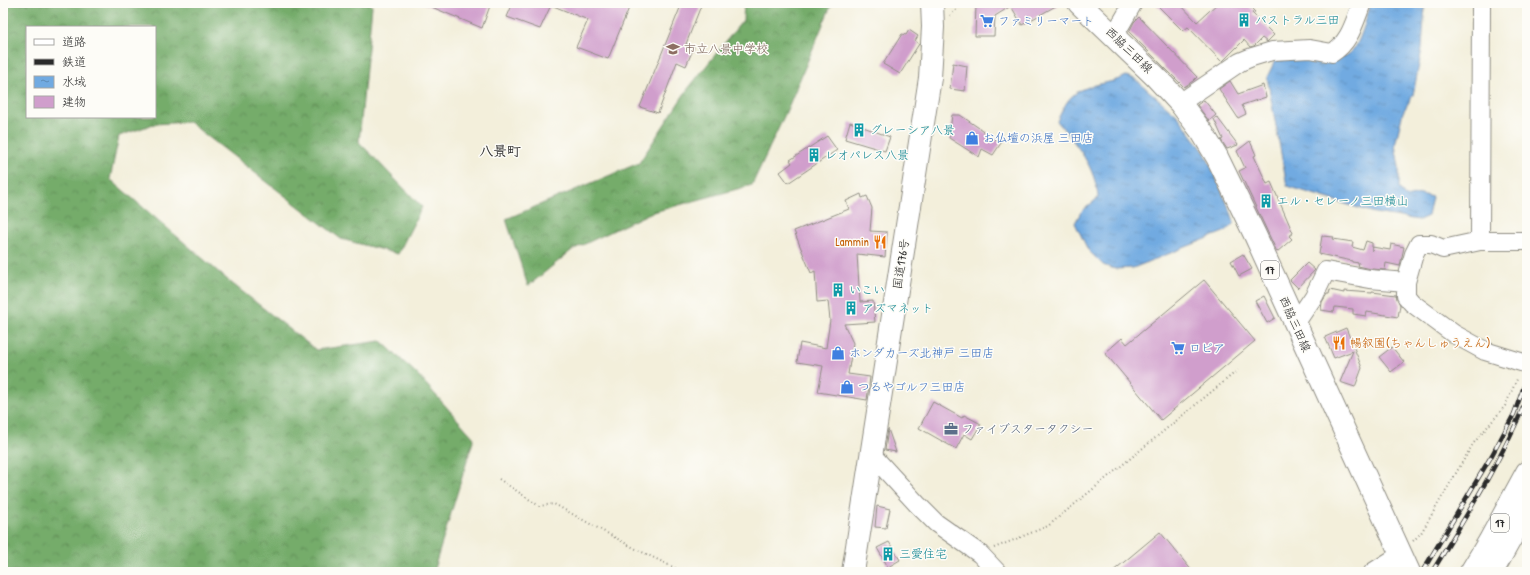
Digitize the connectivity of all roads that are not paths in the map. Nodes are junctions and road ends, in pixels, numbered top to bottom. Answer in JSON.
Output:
{"nodes":[{"id":1,"x":1079,"y":3,"type":"edge"},
{"id":2,"x":1133,"y":3,"type":"edge"},
{"id":3,"x":1362,"y":3,"type":"edge"},
{"id":4,"x":1481,"y":3,"type":"edge"},
{"id":5,"x":939,"y":9,"type":"edge"},
{"id":6,"x":1114,"y":36,"type":"junction"},
{"id":7,"x":1180,"y":103,"type":"junction"},
{"id":8,"x":1480,"y":241,"type":"junction"},
{"id":9,"x":1527,"y":242,"type":"edge"},
{"id":10,"x":1406,"y":282,"type":"junction"},
{"id":11,"x":1295,"y":324,"type":"junction"},
{"id":12,"x":1524,"y":363,"type":"road end"},
{"id":13,"x":872,"y":455,"type":"junction"},
{"id":14,"x":1527,"y":472,"type":"edge"},
{"id":15,"x":1527,"y":509,"type":"edge"},
{"id":16,"x":1405,"y":564,"type":"edge"},
{"id":17,"x":853,"y":572,"type":"edge"},
{"id":18,"x":997,"y":572,"type":"edge"},
{"id":19,"x":1373,"y":572,"type":"edge"},
{"id":20,"x":1471,"y":572,"type":"edge"},
{"id":21,"x":1492,"y":572,"type":"edge"}],
"edges":[{"from":1,"to":6,"type":"main road","name":"西脇三田線","number":"17"},
{"from":2,"to":6,"type":"street"},
{"from":3,"to":7,"type":"street"},
{"from":4,"to":8,"type":"street"},
{"from":5,"to":13,"type":"main road","name":"国道176号"},
{"from":6,"to":7,"type":"main road","name":"西脇三田線","number":"17"},
{"from":7,"to":11,"type":"main road","name":"西脇三田線","number":"17"},
{"from":8,"to":9,"type":"street"},
{"from":8,"to":10,"type":"street"},
{"from":10,"to":11,"type":"street"},
{"from":10,"to":12,"type":"street"},
{"from":11,"to":16,"type":"main road","name":"西脇三田線","number":"17"},
{"from":13,"to":17,"type":"main road","name":"国道176号"},
{"from":13,"to":18,"type":"street"},
{"from":14,"to":20,"type":"main road","number":"17"},
{"from":15,"to":21,"type":"main road","number":"17"},
{"from":16,"to":19,"type":"street"}]}
